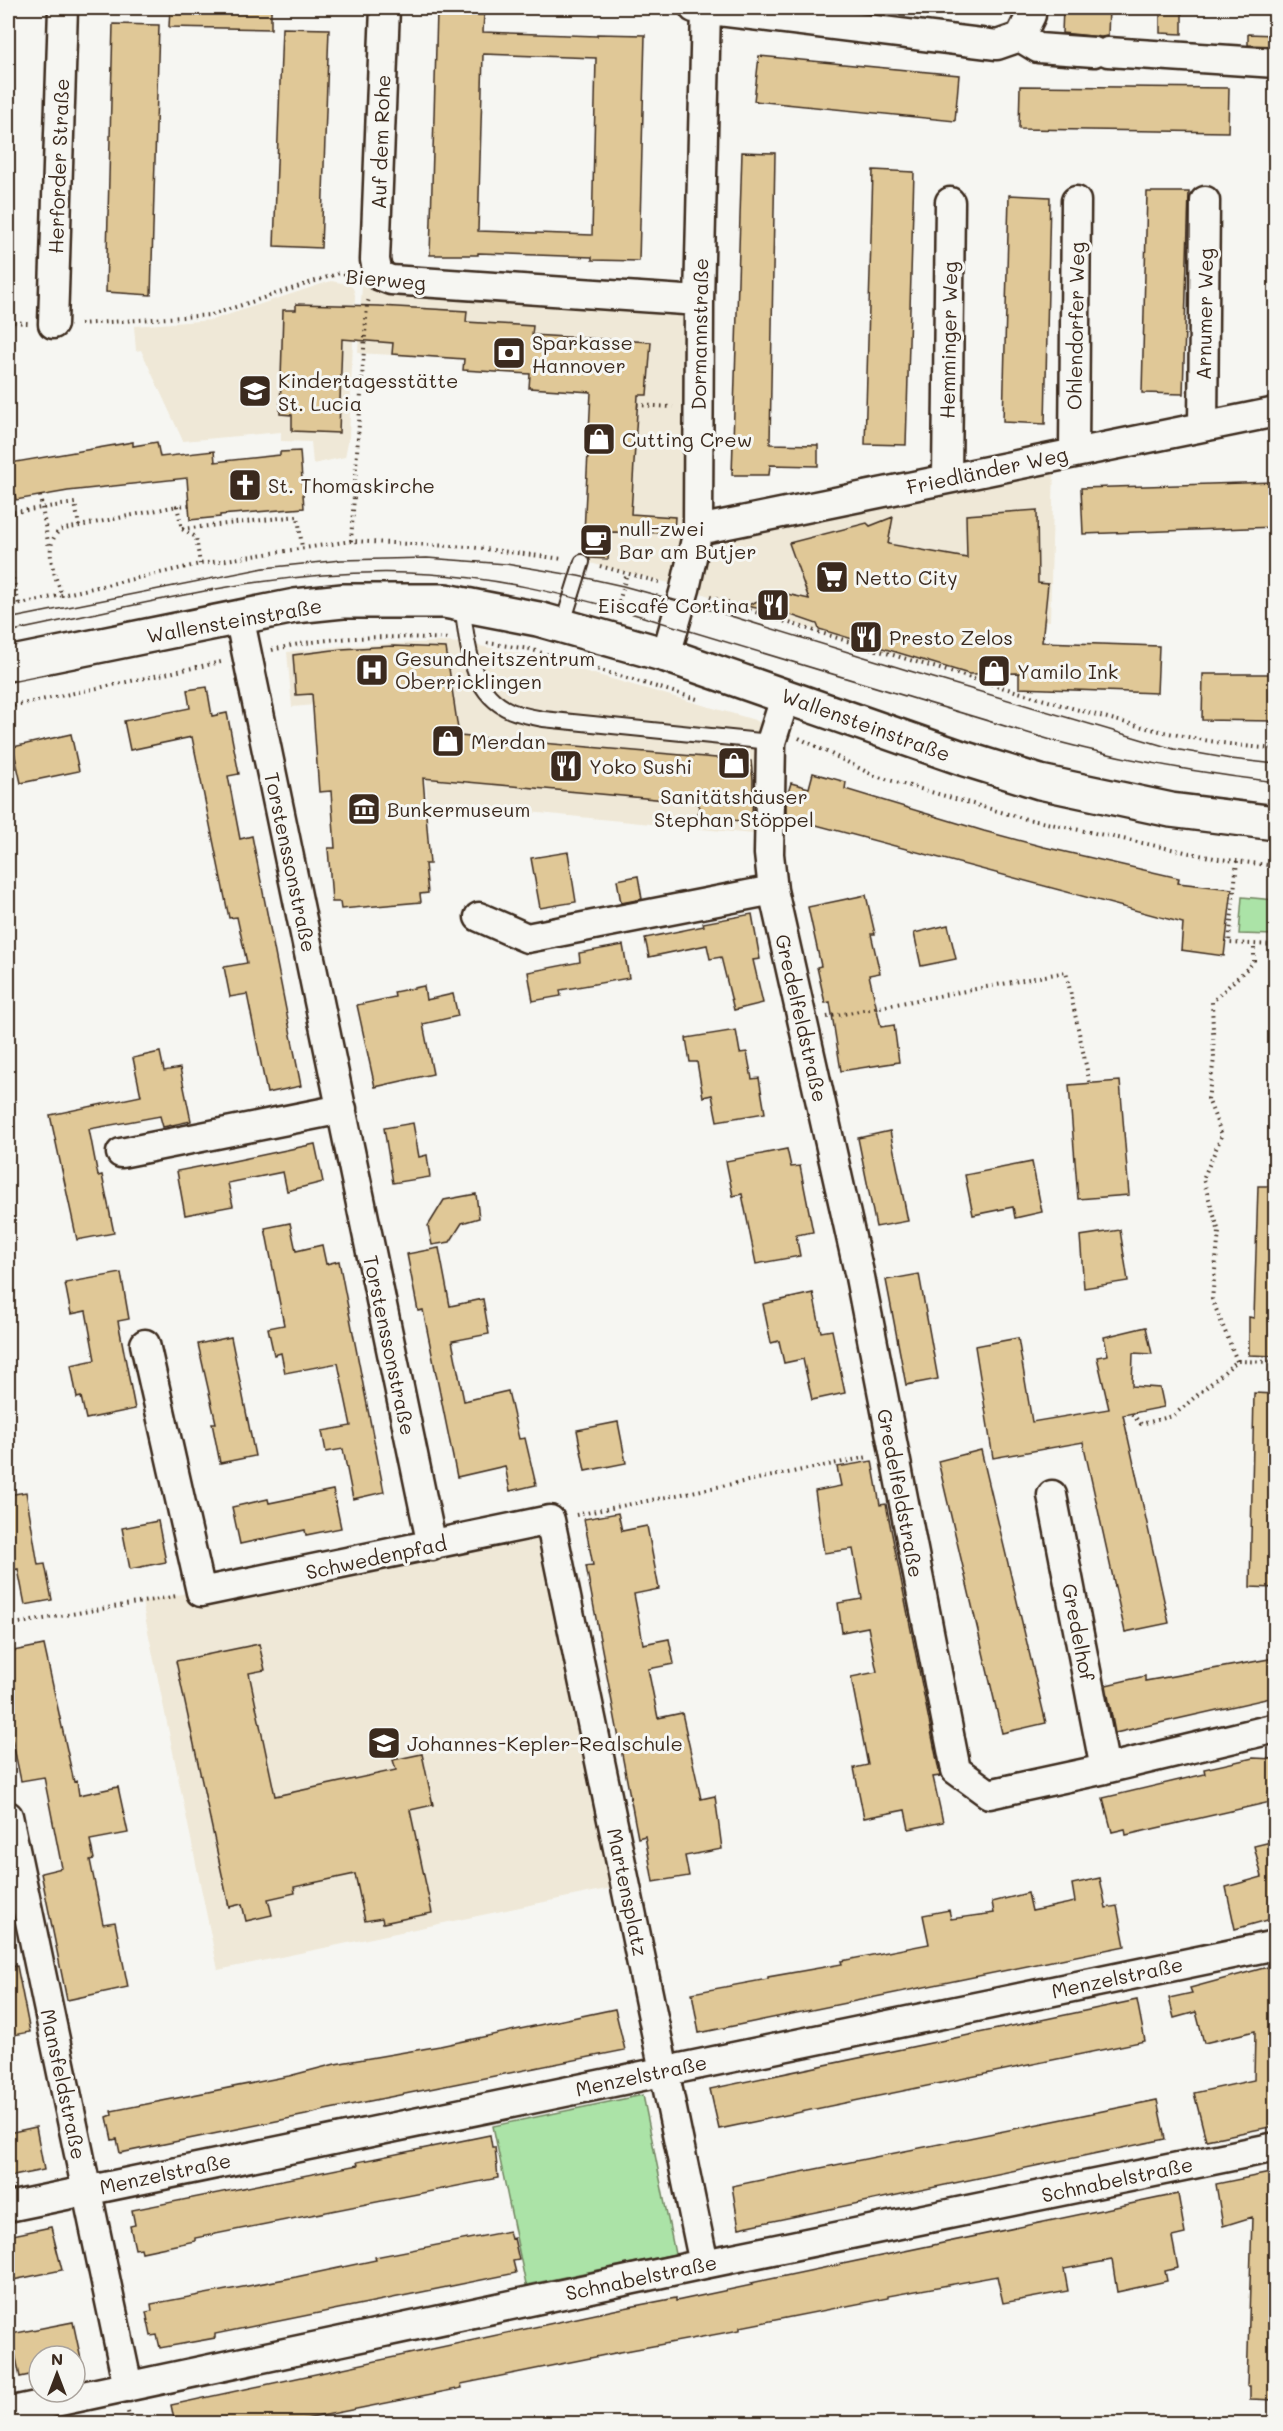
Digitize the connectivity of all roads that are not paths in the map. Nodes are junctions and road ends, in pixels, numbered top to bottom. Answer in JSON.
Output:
{"nodes":[{"id":1,"x":63,"y":8,"type":"edge"},
{"id":2,"x":385,"y":8,"type":"edge"},
{"id":3,"x":700,"y":8,"type":"edge"},
{"id":4,"x":1031,"y":8,"type":"edge"},
{"id":5,"x":757,"y":11,"type":"edge"},
{"id":6,"x":1020,"y":37,"type":"junction"},
{"id":7,"x":1275,"y":63,"type":"edge"},
{"id":8,"x":1077,"y":201,"type":"dead end"},
{"id":9,"x":1205,"y":201,"type":"dead end"},
{"id":10,"x":950,"y":202,"type":"dead end"},
{"id":11,"x":378,"y":275,"type":"joint"},
{"id":12,"x":699,"y":301,"type":"junction"},
{"id":13,"x":53,"y":324,"type":"road end"},
{"id":14,"x":1275,"y":412,"type":"edge"},
{"id":15,"x":1203,"y":426,"type":"junction"},
{"id":16,"x":1074,"y":452,"type":"junction"},
{"id":17,"x":946,"y":478,"type":"junction"},
{"id":18,"x":698,"y":530,"type":"junction"},
{"id":19,"x":582,"y":562,"type":"road end"},
{"id":20,"x":462,"y":605,"type":"junction"},
{"id":21,"x":239,"y":616,"type":"junction"},
{"id":22,"x":562,"y":626,"type":"junction"},
{"id":23,"x":666,"y":654,"type":"junction"},
{"id":24,"x":8,"y":664,"type":"edge"},
{"id":25,"x":786,"y":695,"type":"junction"},
{"id":26,"x":771,"y":742,"type":"junction"},
{"id":27,"x":1275,"y":823,"type":"edge"},
{"id":28,"x":773,"y":890,"type":"junction"},
{"id":29,"x":479,"y":917,"type":"dead end"},
{"id":30,"x":342,"y":1108,"type":"junction"},
{"id":31,"x":121,"y":1153,"type":"dead end"},
{"id":32,"x":145,"y":1344,"type":"dead end"},
{"id":33,"x":1052,"y":1495,"type":"dead end"},
{"id":34,"x":550,"y":1520,"type":"joint"},
{"id":35,"x":432,"y":1546,"type":"junction"},
{"id":36,"x":1275,"y":1728,"type":"edge"},
{"id":37,"x":1106,"y":1769,"type":"junction"},
{"id":38,"x":8,"y":1825,"type":"edge"},
{"id":39,"x":1275,"y":1945,"type":"edge"},
{"id":40,"x":665,"y":2070,"type":"junction"},
{"id":41,"x":1275,"y":2147,"type":"edge"},
{"id":42,"x":86,"y":2190,"type":"junction"},
{"id":43,"x":8,"y":2207,"type":"edge"},
{"id":44,"x":704,"y":2264,"type":"junction"},
{"id":45,"x":128,"y":2387,"type":"junction"},
{"id":46,"x":8,"y":2412,"type":"edge"}],
"edges":[{"from":1,"to":13,"type":"street","name":"Herforder Straße"},
{"from":2,"to":11,"type":"street","name":"Auf dem Rohe"},
{"from":3,"to":5,"type":"street"},
{"from":3,"to":12,"type":"street","name":"Dormannstraße"},
{"from":4,"to":6,"type":"street"},
{"from":5,"to":6,"type":"street"},
{"from":6,"to":7,"type":"street"},
{"from":8,"to":16,"type":"street","name":"Ohlendorfer Weg"},
{"from":9,"to":15,"type":"street","name":"Arnumer Weg"},
{"from":10,"to":17,"type":"street","name":"Hemminger Weg"},
{"from":11,"to":12,"type":"street","name":"Bierweg"},
{"from":12,"to":18,"type":"street","name":"Dormannstraße"},
{"from":14,"to":15,"type":"street","name":"Friedländer Weg"},
{"from":15,"to":16,"type":"street","name":"Friedländer Weg"},
{"from":16,"to":17,"type":"street","name":"Friedländer Weg"},
{"from":17,"to":18,"type":"street","name":"Friedländer Weg"},
{"from":18,"to":23,"type":"street","name":"Dormannstraße"},
{"from":19,"to":22,"type":"lane"},
{"from":20,"to":21,"type":"street","name":"Wallensteinstraße"},
{"from":20,"to":22,"type":"street","name":"Wallensteinstraße"},
{"from":20,"to":26,"type":"lane"},
{"from":21,"to":24,"type":"street","name":"Wallensteinstraße"},
{"from":21,"to":30,"type":"street","name":"Torstenssonstraße"},
{"from":22,"to":23,"type":"street","name":"Wallensteinstraße"},
{"from":23,"to":25,"type":"street","name":"Wallensteinstraße"},
{"from":25,"to":26,"type":"street","name":"Gredelfeldstraße"},
{"from":25,"to":27,"type":"street","name":"Wallensteinstraße"},
{"from":26,"to":28,"type":"street","name":"Gredelfeldstraße"},
{"from":28,"to":29,"type":"street"},
{"from":28,"to":37,"type":"street","name":"Gredelfeldstraße"},
{"from":30,"to":31,"type":"street"},
{"from":30,"to":35,"type":"street","name":"Torstenssonstraße"},
{"from":32,"to":35,"type":"street","name":"Schwedenpfad"},
{"from":33,"to":37,"type":"street","name":"Gredelhof"},
{"from":34,"to":35,"type":"street","name":"Schwedenpfad"},
{"from":34,"to":40,"type":"street","name":"Martensplatz"},
{"from":36,"to":37,"type":"street","name":"Gredelfeldstraße"},
{"from":38,"to":42,"type":"street","name":"Mansfeldstraße"},
{"from":39,"to":40,"type":"street","name":"Menzelstraße"},
{"from":40,"to":42,"type":"street","name":"Menzelstraße"},
{"from":40,"to":44,"type":"street","name":"Martensplatz"},
{"from":41,"to":44,"type":"street","name":"Schnabelstraße"},
{"from":42,"to":43,"type":"street","name":"Menzelstraße"},
{"from":42,"to":45,"type":"street","name":"Mansfeldstraße"},
{"from":44,"to":45,"type":"street","name":"Schnabelstraße"},
{"from":45,"to":46,"type":"street","name":"Schnabelstraße"}]}
